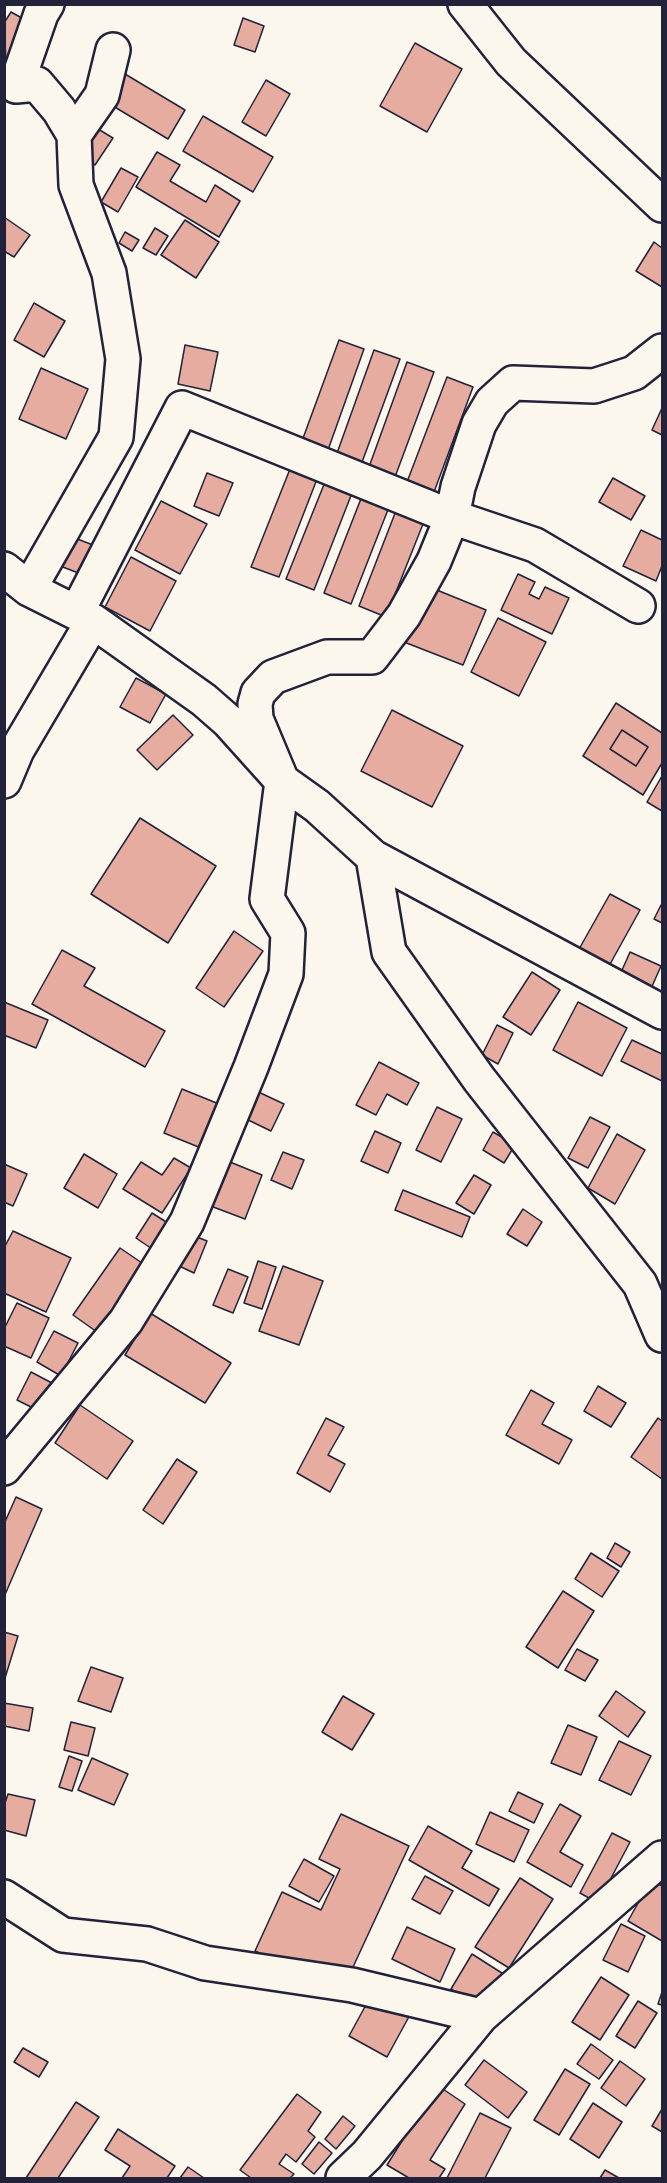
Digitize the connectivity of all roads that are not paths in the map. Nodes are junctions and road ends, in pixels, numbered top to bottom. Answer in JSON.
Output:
{"nodes":[{"id":1,"x":47,"y":4,"type":"edge"},
{"id":2,"x":465,"y":4,"type":"edge"},
{"id":3,"x":113,"y":50,"type":"dead end"},
{"id":4,"x":10,"y":84,"type":"edge"},
{"id":5,"x":74,"y":135,"type":"junction"},
{"id":6,"x":663,"y":205,"type":"edge"},
{"id":7,"x":663,"y":351,"type":"edge"},
{"id":8,"x":452,"y":517,"type":"junction"},
{"id":9,"x":17,"y":579,"type":"edge"},
{"id":10,"x":638,"y":606,"type":"dead end"},
{"id":11,"x":85,"y":617,"type":"junction"},
{"id":12,"x":4,"y":781,"type":"edge"},
{"id":13,"x":282,"y":781,"type":"junction"},
{"id":14,"x":373,"y":857,"type":"junction"},
{"id":15,"x":663,"y":1012,"type":"edge"},
{"id":16,"x":651,"y":1288,"type":"edge"},
{"id":17,"x":663,"y":1335,"type":"edge"},
{"id":18,"x":4,"y":1468,"type":"edge"},
{"id":19,"x":663,"y":1858,"type":"edge"},
{"id":20,"x":4,"y":1897,"type":"edge"},
{"id":21,"x":481,"y":2016,"type":"junction"},
{"id":22,"x":343,"y":2178,"type":"edge"}],
"edges":[{"from":1,"to":4,"type":"street"},
{"from":2,"to":6,"type":"street"},
{"from":3,"to":5,"type":"street"},
{"from":4,"to":5,"type":"street"},
{"from":5,"to":9,"type":"street"},
{"from":7,"to":8,"type":"street"},
{"from":8,"to":10,"type":"street"},
{"from":8,"to":11,"type":"street"},
{"from":8,"to":13,"type":"street"},
{"from":9,"to":11,"type":"street"},
{"from":11,"to":12,"type":"street"},
{"from":11,"to":13,"type":"street"},
{"from":13,"to":14,"type":"street"},
{"from":13,"to":18,"type":"street"},
{"from":14,"to":15,"type":"street"},
{"from":14,"to":16,"type":"street"},
{"from":16,"to":17,"type":"street"},
{"from":19,"to":21,"type":"street"},
{"from":20,"to":21,"type":"street"},
{"from":21,"to":22,"type":"street"}]}
